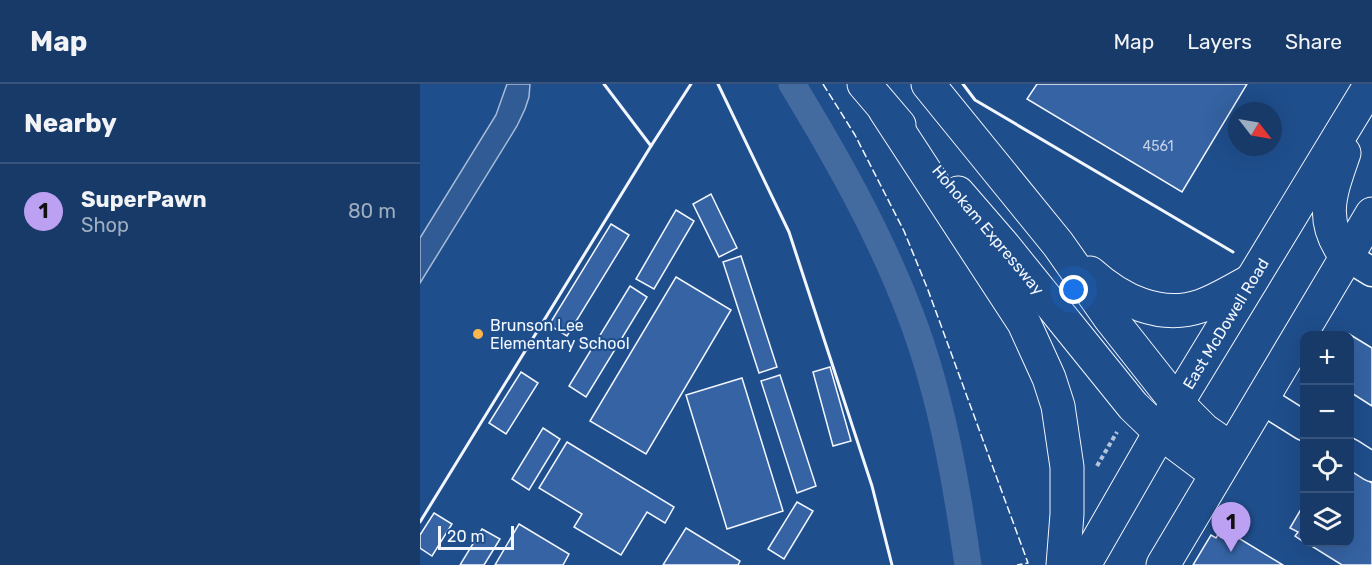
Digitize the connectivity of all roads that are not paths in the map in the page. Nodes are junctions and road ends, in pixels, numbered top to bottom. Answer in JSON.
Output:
{"nodes":[{"id":1,"x":864,"y":84,"type":"edge"},
{"id":2,"x":928,"y":84,"type":"edge"},
{"id":3,"x":1367,"y":90,"type":"edge"},
{"id":4,"x":885,"y":110,"type":"junction"},
{"id":5,"x":1372,"y":214,"type":"edge"},
{"id":6,"x":1058,"y":244,"type":"junction"},
{"id":7,"x":1359,"y":264,"type":"edge"},
{"id":8,"x":1251,"y":281,"type":"junction"},
{"id":9,"x":1261,"y":399,"type":"junction"},
{"id":10,"x":1177,"y":403,"type":"junction"},
{"id":11,"x":1300,"y":423,"type":"edge"},
{"id":12,"x":1160,"y":432,"type":"junction"},
{"id":13,"x":1354,"y":456,"type":"edge"},
{"id":14,"x":1223,"y":462,"type":"junction"},
{"id":15,"x":1372,"y":467,"type":"edge"},
{"id":16,"x":1063,"y":565,"type":"edge"},
{"id":17,"x":1084,"y":565,"type":"edge"},
{"id":18,"x":1163,"y":565,"type":"edge"}],
"edges":[{"from":1,"to":4,"type":"main road","name":"Hohokam Expressway"},
{"from":2,"to":6,"type":"main road"},
{"from":3,"to":7,"type":"main road"},
{"from":3,"to":8,"type":"main road","name":"East McDowell Road"},
{"from":4,"to":12,"type":"main road","name":"Hohokam Expressway"},
{"from":4,"to":16,"type":"main road"},
{"from":5,"to":7,"type":"main road"},
{"from":6,"to":8,"type":"main road"},
{"from":6,"to":10,"type":"main road"},
{"from":7,"to":9,"type":"main road"},
{"from":8,"to":10,"type":"main road","name":"East McDowell Road"},
{"from":9,"to":11,"type":"lane"},
{"from":9,"to":14,"type":"main road"},
{"from":10,"to":12,"type":"main road","name":"East McDowell Road"},
{"from":10,"to":14,"type":"main road"},
{"from":12,"to":14,"type":"main road","name":"Hohokam Expressway"},
{"from":12,"to":17,"type":"main road","name":"East McDowell Road"},
{"from":13,"to":15,"type":"lane"},
{"from":14,"to":18,"type":"main road"}]}
